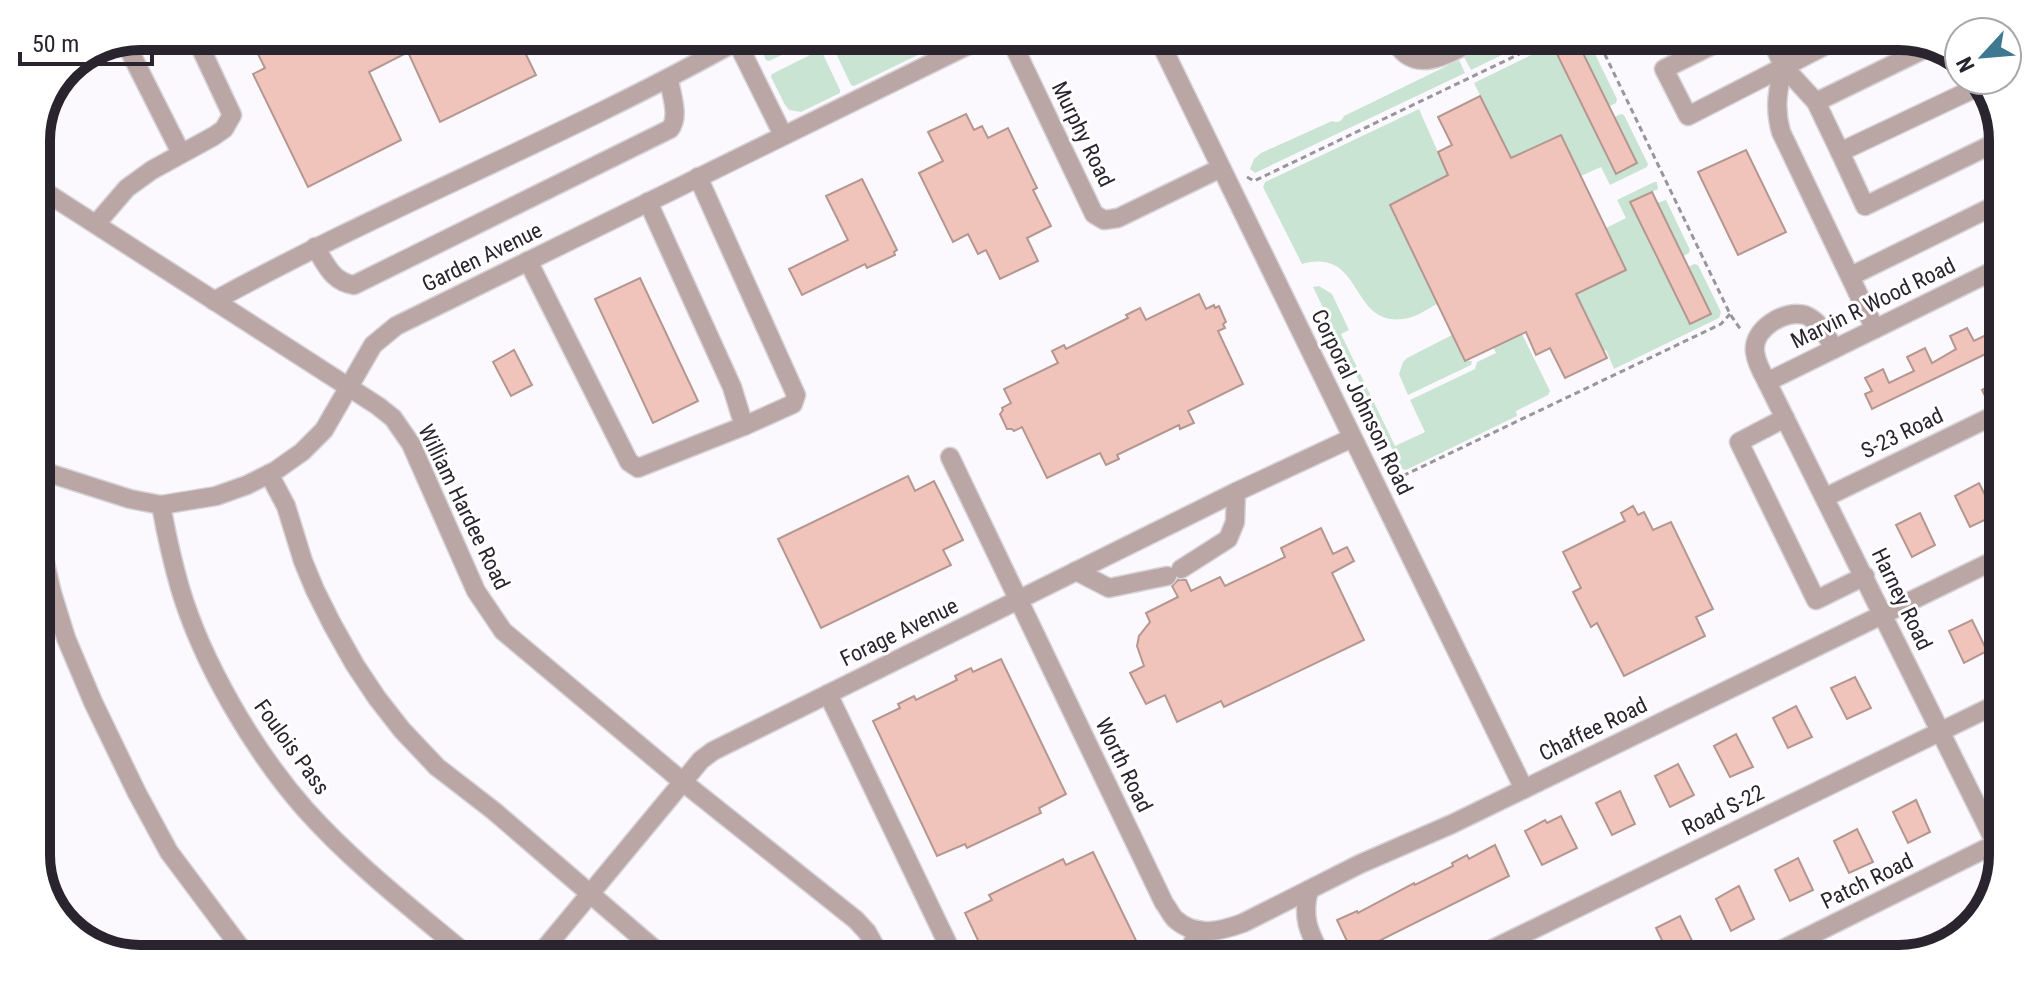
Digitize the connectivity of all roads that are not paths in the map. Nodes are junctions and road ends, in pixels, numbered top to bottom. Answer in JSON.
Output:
{"nodes":[{"id":1,"x":202,"y":50,"type":"edge"},
{"id":2,"x":717,"y":50,"type":"edge"},
{"id":3,"x":740,"y":50,"type":"edge"},
{"id":4,"x":958,"y":50,"type":"edge"},
{"id":5,"x":1016,"y":50,"type":"edge"},
{"id":6,"x":1164,"y":50,"type":"edge"},
{"id":7,"x":1401,"y":50,"type":"edge"},
{"id":8,"x":1453,"y":50,"type":"edge"},
{"id":9,"x":1703,"y":50,"type":"edge"},
{"id":10,"x":1776,"y":50,"type":"edge"},
{"id":11,"x":1816,"y":50,"type":"edge"},
{"id":12,"x":130,"y":51,"type":"edge"},
{"id":13,"x":1918,"y":52,"type":"edge"},
{"id":14,"x":1783,"y":66,"type":"junction"},
{"id":15,"x":669,"y":79,"type":"junction"},
{"id":16,"x":1958,"y":96,"type":"edge"},
{"id":17,"x":1816,"y":102,"type":"junction"},
{"id":18,"x":783,"y":135,"type":"junction"},
{"id":19,"x":1989,"y":146,"type":"edge"},
{"id":20,"x":1840,"y":152,"type":"junction"},
{"id":21,"x":181,"y":153,"type":"junction"},
{"id":22,"x":1221,"y":168,"type":"junction"},
{"id":23,"x":698,"y":177,"type":"junction"},
{"id":24,"x":50,"y":195,"type":"edge"},
{"id":25,"x":648,"y":202,"type":"junction"},
{"id":26,"x":1989,"y":208,"type":"edge"},
{"id":27,"x":96,"y":224,"type":"junction"},
{"id":28,"x":315,"y":247,"type":"junction"},
{"id":29,"x":528,"y":261,"type":"junction"},
{"id":30,"x":1989,"y":273,"type":"edge"},
{"id":31,"x":1851,"y":276,"type":"junction"},
{"id":32,"x":214,"y":301,"type":"junction"},
{"id":33,"x":1875,"y":329,"type":"junction"},
{"id":34,"x":1834,"y":349,"type":"junction"},
{"id":35,"x":1767,"y":382,"type":"junction"},
{"id":36,"x":348,"y":387,"type":"junction"},
{"id":37,"x":1785,"y":418,"type":"junction"},
{"id":38,"x":1989,"y":418,"type":"edge"},
{"id":39,"x":744,"y":426,"type":"junction"},
{"id":40,"x":1352,"y":438,"type":"junction"},
{"id":41,"x":950,"y":457,"type":"dead end"},
{"id":42,"x":50,"y":473,"type":"edge"},
{"id":43,"x":269,"y":474,"type":"junction"},
{"id":44,"x":1236,"y":492,"type":"junction"},
{"id":45,"x":1826,"y":497,"type":"junction"},
{"id":46,"x":161,"y":505,"type":"junction"},
{"id":47,"x":1989,"y":563,"type":"edge"},
{"id":48,"x":1076,"y":571,"type":"junction"},
{"id":49,"x":1865,"y":576,"type":"junction"},
{"id":50,"x":50,"y":584,"type":"edge"},
{"id":51,"x":1017,"y":600,"type":"junction"},
{"id":52,"x":1883,"y":614,"type":"junction"},
{"id":53,"x":828,"y":694,"type":"junction"},
{"id":54,"x":1989,"y":708,"type":"edge"},
{"id":55,"x":1941,"y":731,"type":"junction"},
{"id":56,"x":683,"y":782,"type":"junction"},
{"id":57,"x":1524,"y":789,"type":"junction"},
{"id":58,"x":1989,"y":830,"type":"edge"},
{"id":59,"x":1989,"y":847,"type":"edge"},
{"id":60,"x":1309,"y":890,"type":"junction"},
{"id":61,"x":591,"y":894,"type":"junction"},
{"id":62,"x":1202,"y":931,"type":"junction"},
{"id":63,"x":239,"y":945,"type":"edge"},
{"id":64,"x":456,"y":945,"type":"edge"},
{"id":65,"x":548,"y":945,"type":"edge"},
{"id":66,"x":650,"y":945,"type":"edge"},
{"id":67,"x":874,"y":945,"type":"edge"},
{"id":68,"x":948,"y":945,"type":"edge"},
{"id":69,"x":1194,"y":945,"type":"edge"},
{"id":70,"x":1316,"y":945,"type":"edge"},
{"id":71,"x":1501,"y":945,"type":"edge"},
{"id":72,"x":1791,"y":945,"type":"edge"}],
"edges":[{"from":1,"to":21,"type":"street"},
{"from":2,"to":15,"type":"street"},
{"from":3,"to":18,"type":"street"},
{"from":4,"to":18,"type":"street","name":"Garden Avenue"},
{"from":5,"to":22,"type":"street","name":"Murphy Road"},
{"from":6,"to":22,"type":"street","name":"Corporal Johnson Road"},
{"from":7,"to":8,"type":"street"},
{"from":9,"to":14,"type":"street"},
{"from":10,"to":14,"type":"street"},
{"from":11,"to":14,"type":"street"},
{"from":12,"to":21,"type":"street"},
{"from":13,"to":17,"type":"street"},
{"from":14,"to":17,"type":"street"},
{"from":14,"to":31,"type":"street"},
{"from":15,"to":28,"type":"street"},
{"from":15,"to":28,"type":"street"},
{"from":16,"to":20,"type":"street"},
{"from":17,"to":20,"type":"street"},
{"from":18,"to":23,"type":"street","name":"Garden Avenue"},
{"from":19,"to":20,"type":"street"},
{"from":21,"to":27,"type":"street"},
{"from":22,"to":40,"type":"street","name":"Corporal Johnson Road"},
{"from":23,"to":25,"type":"street","name":"Garden Avenue"},
{"from":23,"to":39,"type":"street"},
{"from":24,"to":27,"type":"street","name":"William Hardee Road"},
{"from":25,"to":29,"type":"street","name":"Garden Avenue"},
{"from":25,"to":39,"type":"street"},
{"from":26,"to":31,"type":"street"},
{"from":27,"to":32,"type":"street","name":"William Hardee Road"},
{"from":28,"to":32,"type":"street"},
{"from":29,"to":36,"type":"street","name":"Garden Avenue"},
{"from":29,"to":39,"type":"street"},
{"from":30,"to":33,"type":"street","name":"Marvin R Wood Road"},
{"from":31,"to":33,"type":"street"},
{"from":32,"to":36,"type":"street","name":"William Hardee Road"},
{"from":33,"to":34,"type":"street","name":"Marvin R Wood Road"},
{"from":34,"to":35,"type":"street","name":"Marvin R Wood Road"},
{"from":34,"to":35,"type":"street","name":"Harney Road"},
{"from":35,"to":37,"type":"street","name":"Harney Road"},
{"from":36,"to":43,"type":"street","name":"Garden Avenue"},
{"from":36,"to":56,"type":"street","name":"William Hardee Road"},
{"from":37,"to":45,"type":"street","name":"Harney Road"},
{"from":37,"to":49,"type":"street"},
{"from":38,"to":45,"type":"street","name":"S-23 Road"},
{"from":40,"to":44,"type":"street","name":"Forage Avenue"},
{"from":40,"to":57,"type":"street","name":"Corporal Johnson Road"},
{"from":41,"to":51,"type":"street","name":"Worth Road"},
{"from":42,"to":46,"type":"street","name":"Garden Avenue"},
{"from":43,"to":46,"type":"street","name":"Garden Avenue"},
{"from":43,"to":61,"type":"street"},
{"from":44,"to":48,"type":"street","name":"Forage Avenue"},
{"from":44,"to":48,"type":"street"},
{"from":45,"to":49,"type":"street","name":"Harney Road"},
{"from":46,"to":64,"type":"street","name":"Foulois Pass"},
{"from":47,"to":52,"type":"street","name":"Chaffee Road"},
{"from":48,"to":51,"type":"street","name":"Forage Avenue"},
{"from":49,"to":52,"type":"street","name":"Harney Road"},
{"from":50,"to":63,"type":"street"},
{"from":51,"to":53,"type":"street","name":"Forage Avenue"},
{"from":51,"to":62,"type":"street","name":"Worth Road"},
{"from":52,"to":55,"type":"street","name":"Harney Road"},
{"from":52,"to":57,"type":"street","name":"Chaffee Road"},
{"from":53,"to":56,"type":"street","name":"Forage Avenue"},
{"from":53,"to":68,"type":"street"},
{"from":54,"to":55,"type":"street","name":"Road S-22"},
{"from":55,"to":58,"type":"street","name":"Harney Road"},
{"from":55,"to":71,"type":"street","name":"Road S-22"},
{"from":56,"to":61,"type":"street","name":"Forage Avenue"},
{"from":56,"to":67,"type":"street","name":"William Hardee Road"},
{"from":57,"to":60,"type":"street","name":"Chaffee Road"},
{"from":59,"to":72,"type":"street","name":"Patch Road"},
{"from":60,"to":62,"type":"street","name":"Chaffee Road"},
{"from":60,"to":70,"type":"street"},
{"from":61,"to":65,"type":"street","name":"Forage Avenue"},
{"from":61,"to":66,"type":"street"},
{"from":62,"to":69,"type":"street"}]}
